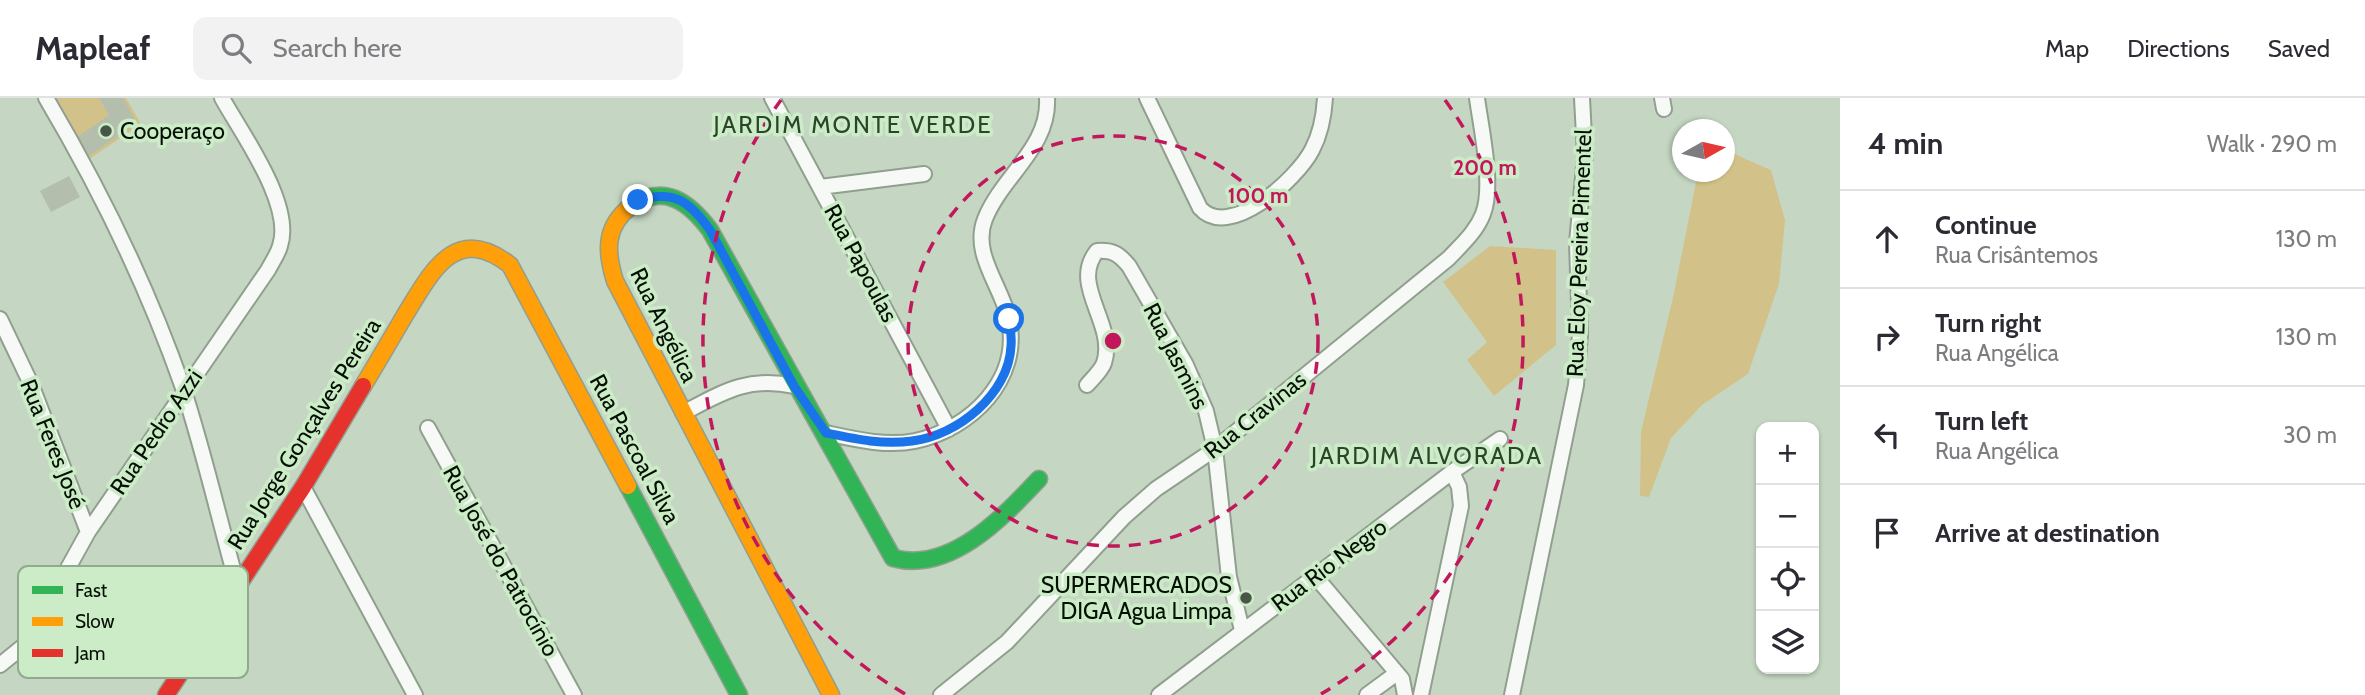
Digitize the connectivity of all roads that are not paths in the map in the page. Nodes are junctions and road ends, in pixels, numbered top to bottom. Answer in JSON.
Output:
{"nodes":[{"id":1,"x":46,"y":98,"type":"edge"},
{"id":2,"x":222,"y":98,"type":"edge"},
{"id":3,"x":772,"y":98,"type":"edge"},
{"id":4,"x":1047,"y":98,"type":"edge"},
{"id":5,"x":1147,"y":98,"type":"edge"},
{"id":6,"x":1325,"y":98,"type":"edge"},
{"id":7,"x":1477,"y":98,"type":"edge"},
{"id":8,"x":1582,"y":98,"type":"edge"},
{"id":9,"x":924,"y":174,"type":"dead end"},
{"id":10,"x":820,"y":187,"type":"junction"},
{"id":11,"x":471,"y":247,"type":"joint"},
{"id":12,"x":0,"y":318,"type":"edge"},
{"id":13,"x":1087,"y":385,"type":"dead end"},
{"id":14,"x":794,"y":386,"type":"junction"},
{"id":15,"x":184,"y":391,"type":"junction"},
{"id":16,"x":683,"y":414,"type":"junction"},
{"id":17,"x":428,"y":428,"type":"dead end"},
{"id":18,"x":949,"y":429,"type":"junction"},
{"id":19,"x":826,"y":433,"type":"junction"},
{"id":20,"x":1500,"y":439,"type":"dead end"},
{"id":21,"x":1214,"y":449,"type":"junction"},
{"id":22,"x":1452,"y":472,"type":"junction"},
{"id":23,"x":1040,"y":480,"type":"dead end"},
{"id":24,"x":303,"y":487,"type":"junction"},
{"id":25,"x":88,"y":532,"type":"junction"},
{"id":26,"x":69,"y":566,"type":"edge"},
{"id":27,"x":232,"y":566,"type":"edge"},
{"id":28,"x":248,"y":568,"type":"edge"},
{"id":29,"x":1315,"y":576,"type":"junction"},
{"id":30,"x":1242,"y":630,"type":"junction"},
{"id":31,"x":1430,"y":658,"type":"junction"},
{"id":32,"x":1399,"y":676,"type":"junction"},
{"id":33,"x":177,"y":678,"type":"edge"},
{"id":34,"x":166,"y":695,"type":"edge"},
{"id":35,"x":415,"y":695,"type":"edge"},
{"id":36,"x":574,"y":695,"type":"edge"},
{"id":37,"x":738,"y":695,"type":"edge"},
{"id":38,"x":831,"y":695,"type":"edge"},
{"id":39,"x":941,"y":695,"type":"edge"},
{"id":40,"x":1159,"y":695,"type":"edge"},
{"id":41,"x":1367,"y":695,"type":"edge"},
{"id":42,"x":1405,"y":695,"type":"edge"},
{"id":43,"x":1421,"y":695,"type":"edge"},
{"id":44,"x":1512,"y":695,"type":"edge"}],
"edges":[{"from":1,"to":15,"type":"street"},
{"from":2,"to":15,"type":"street","name":"Rua Pedro Azzi"},
{"from":3,"to":10,"type":"street","name":"Rua Papoulas"},
{"from":4,"to":18,"type":"street"},
{"from":5,"to":6,"type":"street"},
{"from":7,"to":21,"type":"street","name":"Rua Cravinas"},
{"from":8,"to":44,"type":"street","name":"Rua Eloy Pereira Pimentel"},
{"from":9,"to":10,"type":"street"},
{"from":10,"to":18,"type":"street","name":"Rua Papoulas"},
{"from":11,"to":24,"type":"street","name":"Rua Jorge Gonçalves Pereira"},
{"from":11,"to":37,"type":"street","name":"Rua Pascoal Silva"},
{"from":12,"to":25,"type":"street","name":"Rua Feres José"},
{"from":13,"to":21,"type":"street","name":"Rua Jasmins"},
{"from":14,"to":16,"type":"street"},
{"from":14,"to":16,"type":"street","name":"Rua Angélica"},
{"from":14,"to":19,"type":"street","name":"Rua Angélica"},
{"from":15,"to":25,"type":"street","name":"Rua Pedro Azzi"},
{"from":15,"to":27,"type":"street"},
{"from":16,"to":38,"type":"street","name":"Rua Angélica"},
{"from":17,"to":36,"type":"street","name":"Rua José do Patrocínio"},
{"from":18,"to":19,"type":"street"},
{"from":19,"to":23,"type":"street","name":"Rua Angélica"},
{"from":20,"to":22,"type":"street","name":"Rua Rio Negro"},
{"from":21,"to":30,"type":"street","name":"Rua Jasmins"},
{"from":21,"to":39,"type":"street","name":"Rua Cravinas"},
{"from":22,"to":29,"type":"street","name":"Rua Rio Negro"},
{"from":22,"to":31,"type":"street"},
{"from":24,"to":28,"type":"street","name":"Rua Jorge Gonçalves Pereira"},
{"from":24,"to":35,"type":"street"},
{"from":25,"to":26,"type":"street","name":"Rua Pedro Azzi"},
{"from":29,"to":30,"type":"street","name":"Rua Rio Negro"},
{"from":29,"to":32,"type":"street"},
{"from":30,"to":40,"type":"street","name":"Rua Rio Negro"},
{"from":31,"to":32,"type":"street"},
{"from":31,"to":43,"type":"street"},
{"from":32,"to":41,"type":"street"},
{"from":32,"to":42,"type":"street"},
{"from":33,"to":34,"type":"street","name":"Rua Jorge Gonçalves Pereira"}]}
